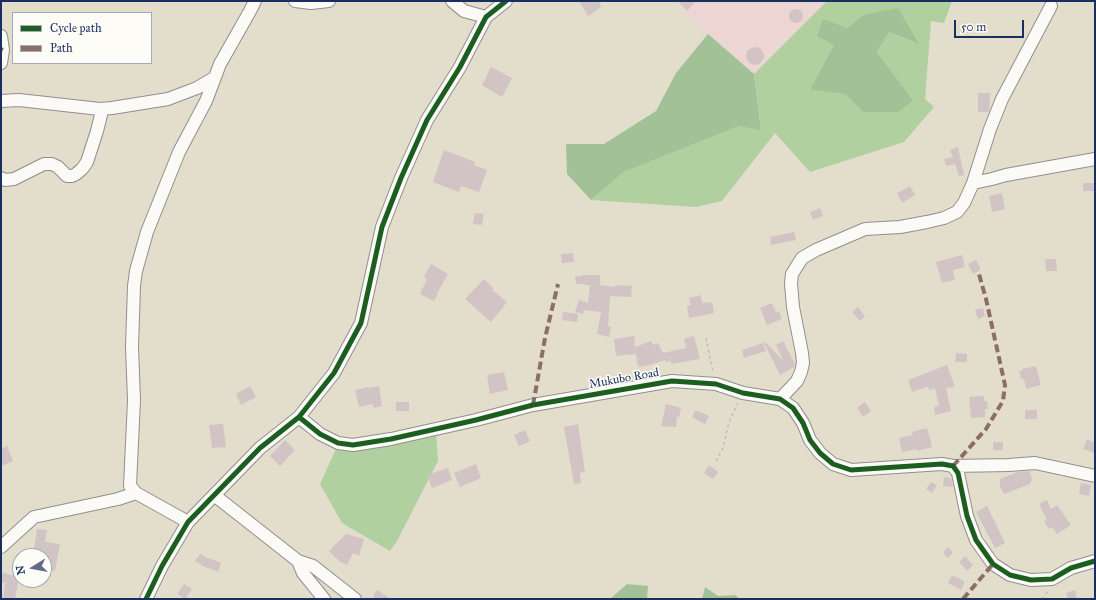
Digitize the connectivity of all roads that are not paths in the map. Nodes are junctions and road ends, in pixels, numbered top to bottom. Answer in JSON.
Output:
{"nodes":[{"id":1,"x":255,"y":1,"type":"edge"},
{"id":2,"x":295,"y":1,"type":"edge"},
{"id":3,"x":330,"y":1,"type":"edge"},
{"id":4,"x":452,"y":1,"type":"edge"},
{"id":5,"x":506,"y":1,"type":"edge"},
{"id":6,"x":1050,"y":6,"type":"dead end"},
{"id":7,"x":486,"y":17,"type":"junction"},
{"id":8,"x":1,"y":36,"type":"edge"},
{"id":9,"x":1,"y":63,"type":"edge"},
{"id":10,"x":214,"y":78,"type":"junction"},
{"id":11,"x":1,"y":101,"type":"edge"},
{"id":12,"x":100,"y":109,"type":"junction"},
{"id":13,"x":1095,"y":159,"type":"edge"},
{"id":14,"x":1,"y":178,"type":"edge"},
{"id":15,"x":973,"y":183,"type":"junction"},
{"id":16,"x":780,"y":399,"type":"junction"},
{"id":17,"x":299,"y":416,"type":"junction"},
{"id":18,"x":953,"y":466,"type":"junction"},
{"id":19,"x":1095,"y":476,"type":"edge"},
{"id":20,"x":136,"y":493,"type":"junction"},
{"id":21,"x":214,"y":495,"type":"junction"},
{"id":22,"x":188,"y":522,"type":"junction"},
{"id":23,"x":1,"y":547,"type":"edge"},
{"id":24,"x":298,"y":561,"type":"junction"},
{"id":25,"x":1095,"y":561,"type":"edge"},
{"id":26,"x":146,"y":599,"type":"edge"},
{"id":27,"x":324,"y":599,"type":"edge"},
{"id":28,"x":355,"y":599,"type":"edge"}],
"edges":[{"from":1,"to":10,"type":"street"},
{"from":2,"to":3,"type":"street"},
{"from":4,"to":7,"type":"street"},
{"from":5,"to":7,"type":"street"},
{"from":6,"to":15,"type":"street"},
{"from":7,"to":17,"type":"street"},
{"from":8,"to":9,"type":"street"},
{"from":10,"to":12,"type":"street"},
{"from":10,"to":20,"type":"street"},
{"from":11,"to":12,"type":"street"},
{"from":12,"to":14,"type":"street"},
{"from":13,"to":15,"type":"street"},
{"from":15,"to":16,"type":"street"},
{"from":16,"to":17,"type":"street","name":"Mukubo Road"},
{"from":16,"to":18,"type":"street","name":"Mukubo Road"},
{"from":17,"to":21,"type":"street"},
{"from":18,"to":19,"type":"street","name":"Mukubo Road"},
{"from":18,"to":25,"type":"street"},
{"from":20,"to":22,"type":"street"},
{"from":20,"to":23,"type":"street"},
{"from":21,"to":22,"type":"street"},
{"from":21,"to":24,"type":"street"},
{"from":22,"to":26,"type":"street"},
{"from":24,"to":27,"type":"street"},
{"from":24,"to":28,"type":"street"}]}
